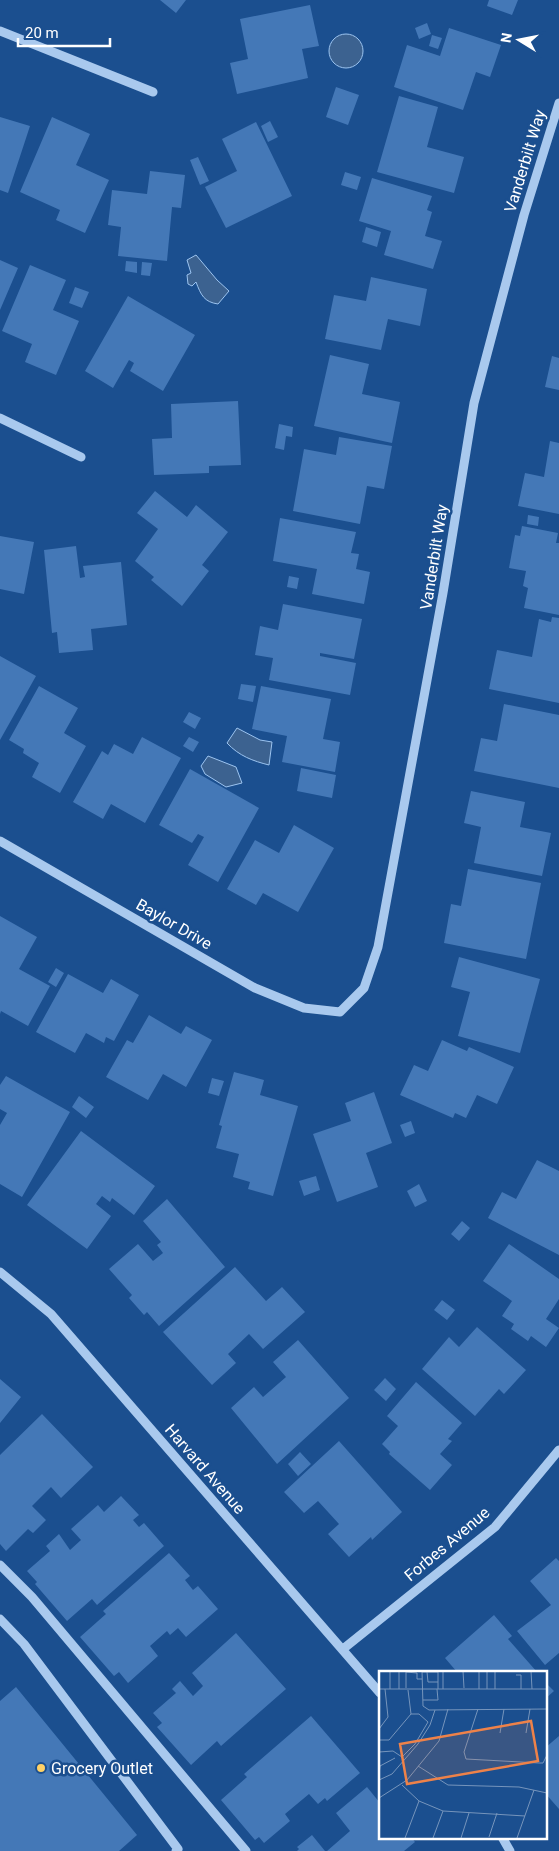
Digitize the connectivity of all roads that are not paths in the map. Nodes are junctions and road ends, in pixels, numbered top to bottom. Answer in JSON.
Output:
{"nodes":[{"id":1,"x":0,"y":30,"type":"edge"},
{"id":2,"x":153,"y":92,"type":"dead end"},
{"id":3,"x":559,"y":103,"type":"edge"},
{"id":4,"x":0,"y":418,"type":"edge"},
{"id":5,"x":81,"y":457,"type":"dead end"},
{"id":6,"x":0,"y":842,"type":"edge"},
{"id":7,"x":340,"y":1012,"type":"joint"},
{"id":8,"x":0,"y":1272,"type":"edge"},
{"id":9,"x":559,"y":1450,"type":"edge"},
{"id":10,"x":0,"y":1565,"type":"edge"},
{"id":11,"x":0,"y":1619,"type":"edge"},
{"id":12,"x":343,"y":1649,"type":"junction"},
{"id":13,"x":379,"y":1692,"type":"edge"},
{"id":14,"x":503,"y":1838,"type":"edge"},
{"id":15,"x":176,"y":1851,"type":"edge"},
{"id":16,"x":246,"y":1851,"type":"edge"},
{"id":17,"x":510,"y":1851,"type":"edge"}],
"edges":[{"from":1,"to":2,"type":"street"},
{"from":3,"to":7,"type":"street","name":"Vanderbilt Way"},
{"from":4,"to":5,"type":"street"},
{"from":6,"to":7,"type":"street","name":"Baylor Drive"},
{"from":8,"to":12,"type":"street","name":"Harvard Avenue"},
{"from":9,"to":12,"type":"street","name":"Forbes Avenue"},
{"from":10,"to":16,"type":"street"},
{"from":11,"to":15,"type":"street"},
{"from":12,"to":13,"type":"street","name":"Harvard Avenue"},
{"from":14,"to":17,"type":"street"}]}
